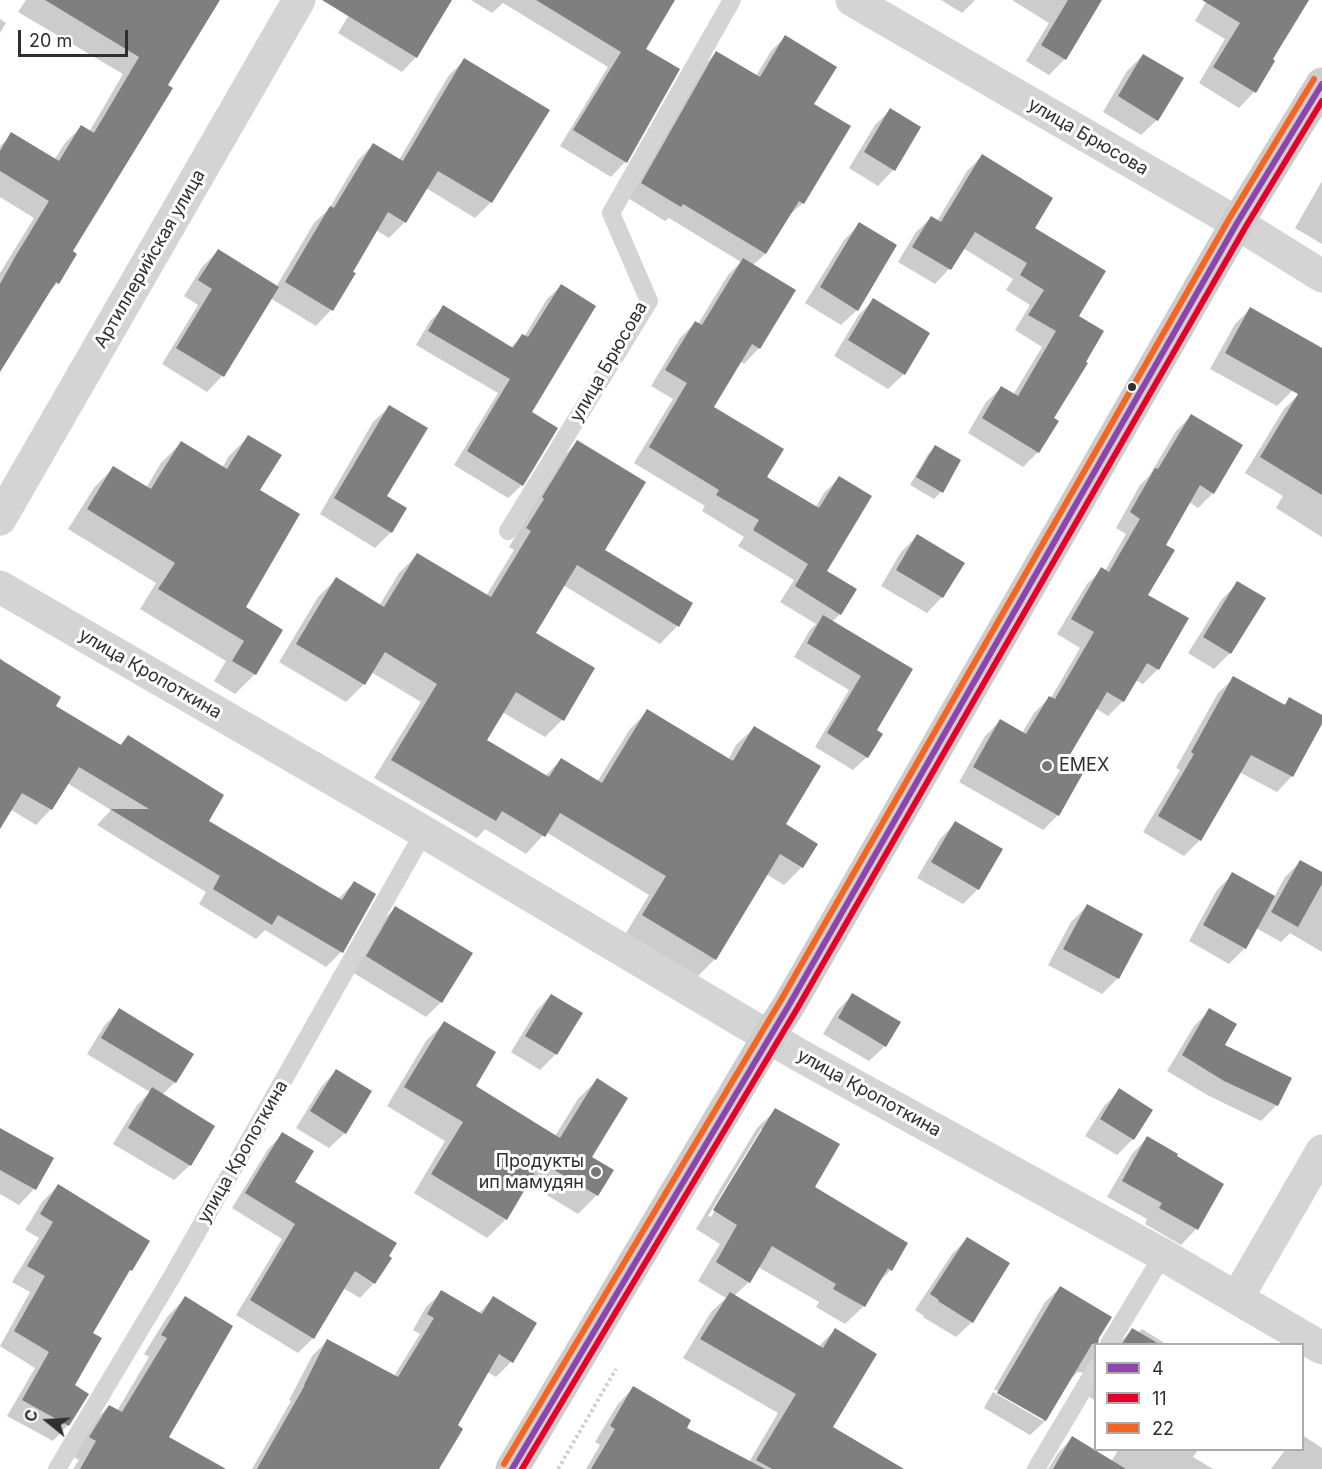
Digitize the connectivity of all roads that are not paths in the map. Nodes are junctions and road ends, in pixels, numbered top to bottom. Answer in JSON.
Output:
{"nodes":[{"id":1,"x":299,"y":0,"type":"edge"},
{"id":2,"x":732,"y":0,"type":"edge"},
{"id":3,"x":852,"y":0,"type":"edge"},
{"id":4,"x":1322,"y":84,"type":"edge"},
{"id":5,"x":1237,"y":224,"type":"junction"},
{"id":6,"x":1322,"y":276,"type":"edge"},
{"id":7,"x":0,"y":519,"type":"edge"},
{"id":8,"x":508,"y":531,"type":"dead end"},
{"id":9,"x":0,"y":587,"type":"edge"},
{"id":10,"x":424,"y":832,"type":"junction"},
{"id":11,"x":769,"y":1036,"type":"junction"},
{"id":12,"x":1322,"y":1151,"type":"edge"},
{"id":13,"x":1162,"y":1255,"type":"junction"},
{"id":14,"x":1237,"y":1298,"type":"junction"},
{"id":15,"x":1111,"y":1343,"type":"edge"},
{"id":16,"x":1322,"y":1348,"type":"edge"},
{"id":17,"x":1094,"y":1370,"type":"edge"},
{"id":18,"x":57,"y":1469,"type":"edge"},
{"id":19,"x":512,"y":1469,"type":"edge"},
{"id":20,"x":1036,"y":1469,"type":"edge"}],
"edges":[{"from":1,"to":7,"type":"street","name":"Артиллерийская улица"},
{"from":2,"to":8,"type":"lane","name":"улица Брюсова"},
{"from":3,"to":5,"type":"street","name":"улица Брюсова"},
{"from":4,"to":5,"type":"main road"},
{"from":5,"to":6,"type":"street","name":"улица Брюсова"},
{"from":5,"to":11,"type":"main road"},
{"from":9,"to":10,"type":"street","name":"улица Кропоткина"},
{"from":10,"to":11,"type":"street","name":"улица Кропоткина"},
{"from":10,"to":18,"type":"lane","name":"улица Кропоткина"},
{"from":11,"to":13,"type":"street","name":"улица Кропоткина"},
{"from":11,"to":19,"type":"main road"},
{"from":12,"to":14,"type":"street"},
{"from":13,"to":14,"type":"street","name":"улица Кропоткина"},
{"from":13,"to":15,"type":"lane"},
{"from":14,"to":16,"type":"street","name":"улица Кропоткина"},
{"from":17,"to":20,"type":"lane"}]}
